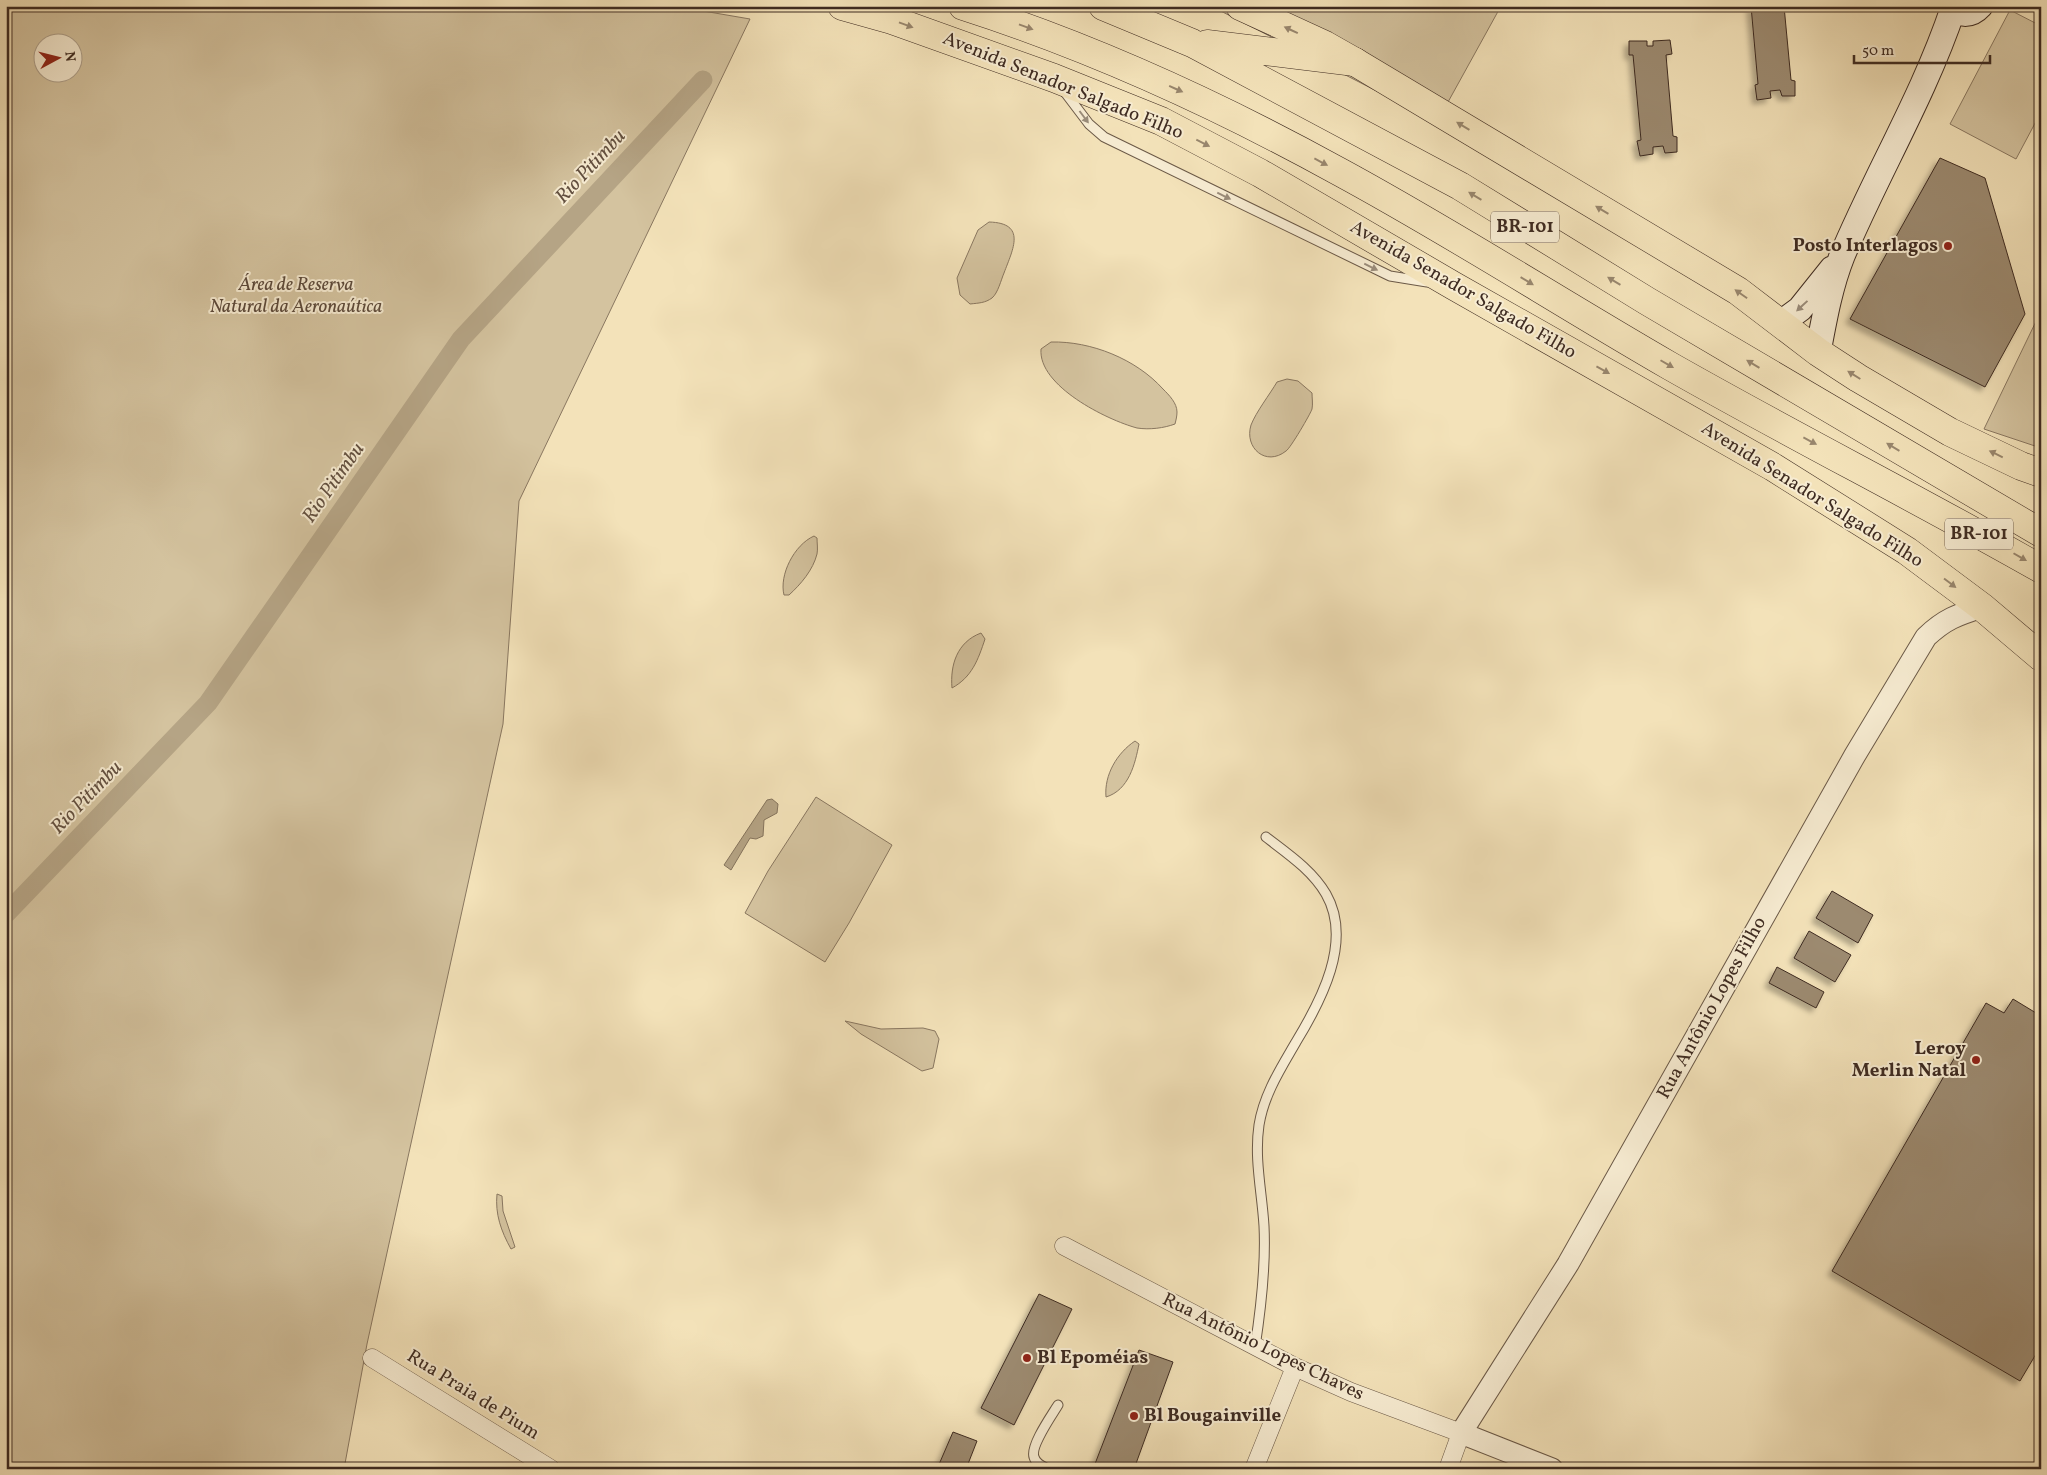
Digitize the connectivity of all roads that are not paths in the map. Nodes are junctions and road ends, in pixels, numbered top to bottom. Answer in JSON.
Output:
{"nodes":[{"id":1,"x":842,"y":6,"type":"edge"},
{"id":2,"x":963,"y":6,"type":"edge"},
{"id":3,"x":1103,"y":6,"type":"edge"},
{"id":4,"x":1240,"y":6,"type":"edge"},
{"id":5,"x":1963,"y":9,"type":"edge"},
{"id":6,"x":1192,"y":42,"type":"junction"},
{"id":7,"x":1355,"y":62,"type":"junction"},
{"id":8,"x":1054,"y":78,"type":"junction"},
{"id":9,"x":1842,"y":258,"type":"junction"},
{"id":10,"x":1454,"y":286,"type":"junction"},
{"id":11,"x":1780,"y":322,"type":"junction"},
{"id":12,"x":1818,"y":352,"type":"junction"},
{"id":13,"x":2041,"y":473,"type":"edge"},
{"id":14,"x":2041,"y":533,"type":"edge"},
{"id":15,"x":2041,"y":569,"type":"edge"},
{"id":16,"x":1982,"y":607,"type":"junction"},
{"id":17,"x":2041,"y":657,"type":"edge"},
{"id":18,"x":1266,"y":838,"type":"dead end"},
{"id":19,"x":1064,"y":1246,"type":"dead end"},
{"id":20,"x":1254,"y":1347,"type":"junction"},
{"id":21,"x":372,"y":1358,"type":"dead end"},
{"id":22,"x":1295,"y":1367,"type":"junction"},
{"id":23,"x":1058,"y":1404,"type":"dead end"},
{"id":24,"x":1461,"y":1433,"type":"junction"},
{"id":25,"x":552,"y":1469,"type":"edge"},
{"id":26,"x":1048,"y":1469,"type":"edge"},
{"id":27,"x":1254,"y":1469,"type":"edge"},
{"id":28,"x":1448,"y":1469,"type":"edge"},
{"id":29,"x":1552,"y":1469,"type":"edge"}],
"edges":[{"from":1,"to":8,"type":"main road","name":"Avenida Senador Salgado Filho","one_way":true},
{"from":2,"to":15,"type":"main road","name":"Avenida Senador Salgado Filho","number":"BR-101","one_way":true},
{"from":3,"to":6,"type":"main road","number":"BR-101"},
{"from":7,"to":4,"type":"main road","one_way":true},
{"from":5,"to":9,"type":"main road"},
{"from":6,"to":7,"type":"main road"},
{"from":14,"to":6,"type":"main road","number":"BR-101","one_way":true},
{"from":11,"to":7,"type":"main road","one_way":true},
{"from":8,"to":10,"type":"main road","name":"Avenida Senador Salgado Filho","one_way":true},
{"from":8,"to":10,"type":"lane","one_way":true},
{"from":9,"to":11,"type":"main road","one_way":true},
{"from":9,"to":12,"type":"main road"},
{"from":10,"to":16,"type":"main road","name":"Avenida Senador Salgado Filho","one_way":true},
{"from":11,"to":12,"type":"main road"},
{"from":13,"to":12,"type":"main road","one_way":true},
{"from":16,"to":17,"type":"main road","name":"Avenida Senador Salgado Filho"},
{"from":16,"to":24,"type":"street","name":"Rua Antônio Lopes Filho"},
{"from":18,"to":20,"type":"lane"},
{"from":19,"to":20,"type":"street","name":"Rua Antônio Lopes Chaves"},
{"from":20,"to":22,"type":"street","name":"Rua Antônio Lopes Chaves"},
{"from":21,"to":25,"type":"street","name":"Rua Praia de Pium"},
{"from":22,"to":24,"type":"street","name":"Rua Antônio Lopes Chaves"},
{"from":22,"to":27,"type":"street"},
{"from":23,"to":26,"type":"lane"},
{"from":24,"to":28,"type":"street"},
{"from":24,"to":29,"type":"street","name":"Rua Antônio Lopes Chaves"}]}
